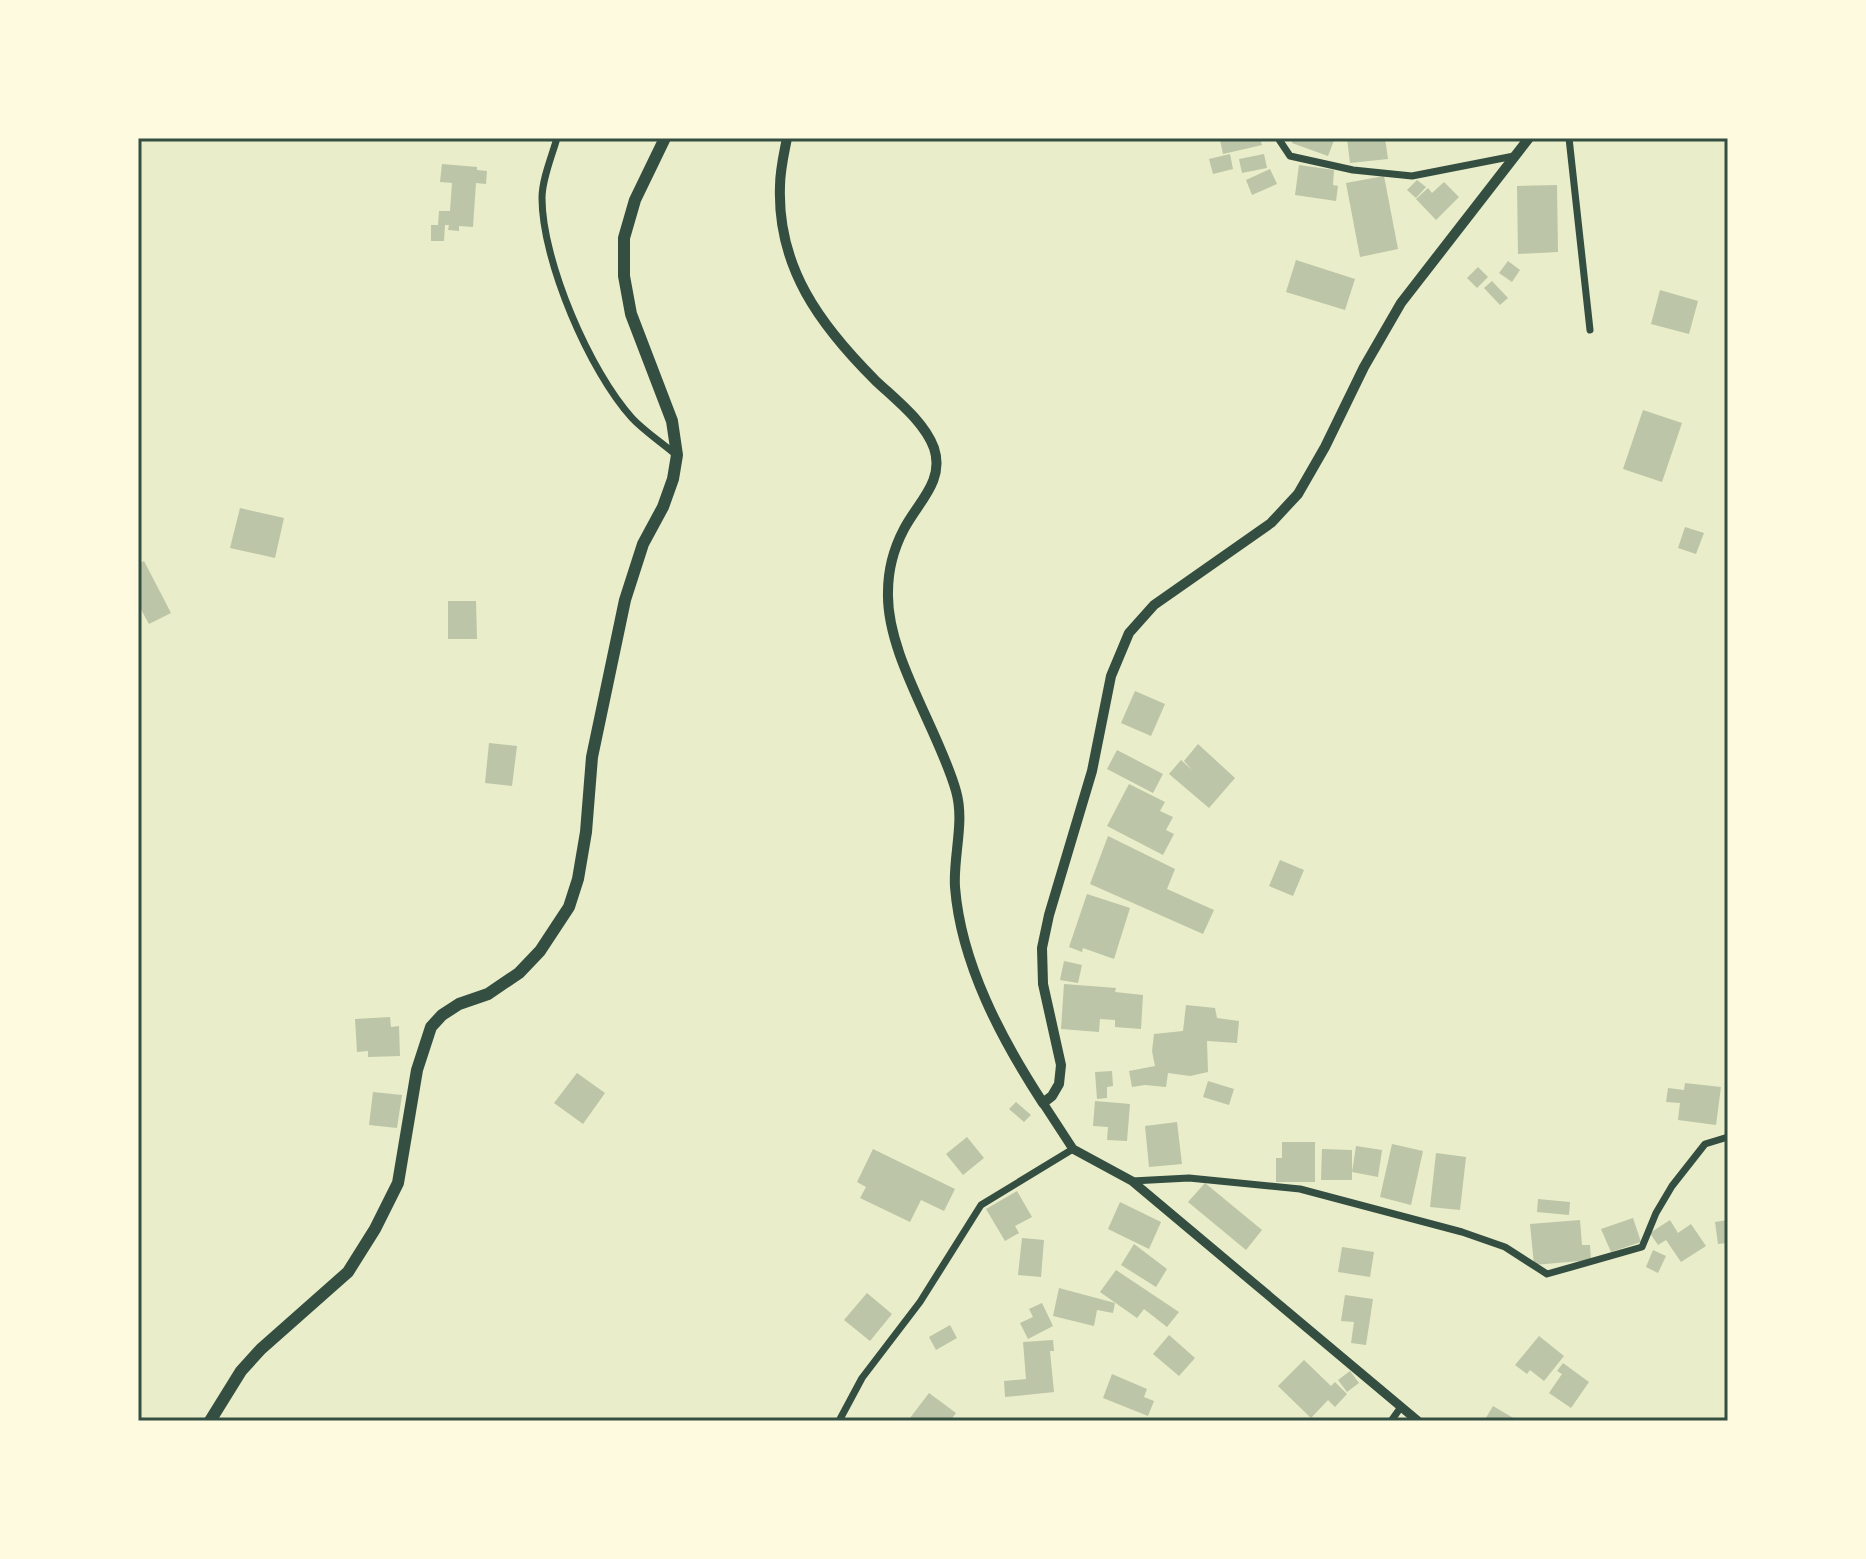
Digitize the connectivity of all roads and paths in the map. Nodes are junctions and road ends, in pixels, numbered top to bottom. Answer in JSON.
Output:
{"nodes":[{"id":1,"x":557,"y":138,"type":"edge"},
{"id":2,"x":665,"y":138,"type":"edge"},
{"id":3,"x":787,"y":138,"type":"edge"},
{"id":4,"x":1278,"y":138,"type":"edge"},
{"id":5,"x":1529,"y":138,"type":"edge"},
{"id":6,"x":1569,"y":138,"type":"edge"},
{"id":7,"x":1517,"y":155,"type":"junction"},
{"id":8,"x":1590,"y":330,"type":"dead end"},
{"id":9,"x":677,"y":455,"type":"junction"},
{"id":10,"x":1043,"y":1103,"type":"junction"},
{"id":11,"x":1728,"y":1137,"type":"edge"},
{"id":12,"x":1073,"y":1149,"type":"junction"},
{"id":13,"x":1132,"y":1181,"type":"junction"},
{"id":14,"x":1401,"y":1407,"type":"junction"},
{"id":15,"x":210,"y":1421,"type":"edge"},
{"id":16,"x":839,"y":1421,"type":"edge"},
{"id":17,"x":1391,"y":1421,"type":"edge"},
{"id":18,"x":1418,"y":1421,"type":"edge"}],
"edges":[{"from":1,"to":9,"type":"street"},
{"from":2,"to":9,"type":"main road"},
{"from":3,"to":10,"type":"main road"},
{"from":4,"to":7,"type":"street"},
{"from":5,"to":7,"type":"main road"},
{"from":6,"to":8,"type":"street"},
{"from":7,"to":10,"type":"main road"},
{"from":9,"to":15,"type":"main road"},
{"from":10,"to":12,"type":"street"},
{"from":11,"to":13,"type":"street"},
{"from":12,"to":13,"type":"street"},
{"from":12,"to":16,"type":"street"},
{"from":13,"to":14,"type":"street"},
{"from":14,"to":17,"type":"street"},
{"from":14,"to":18,"type":"street"}]}
